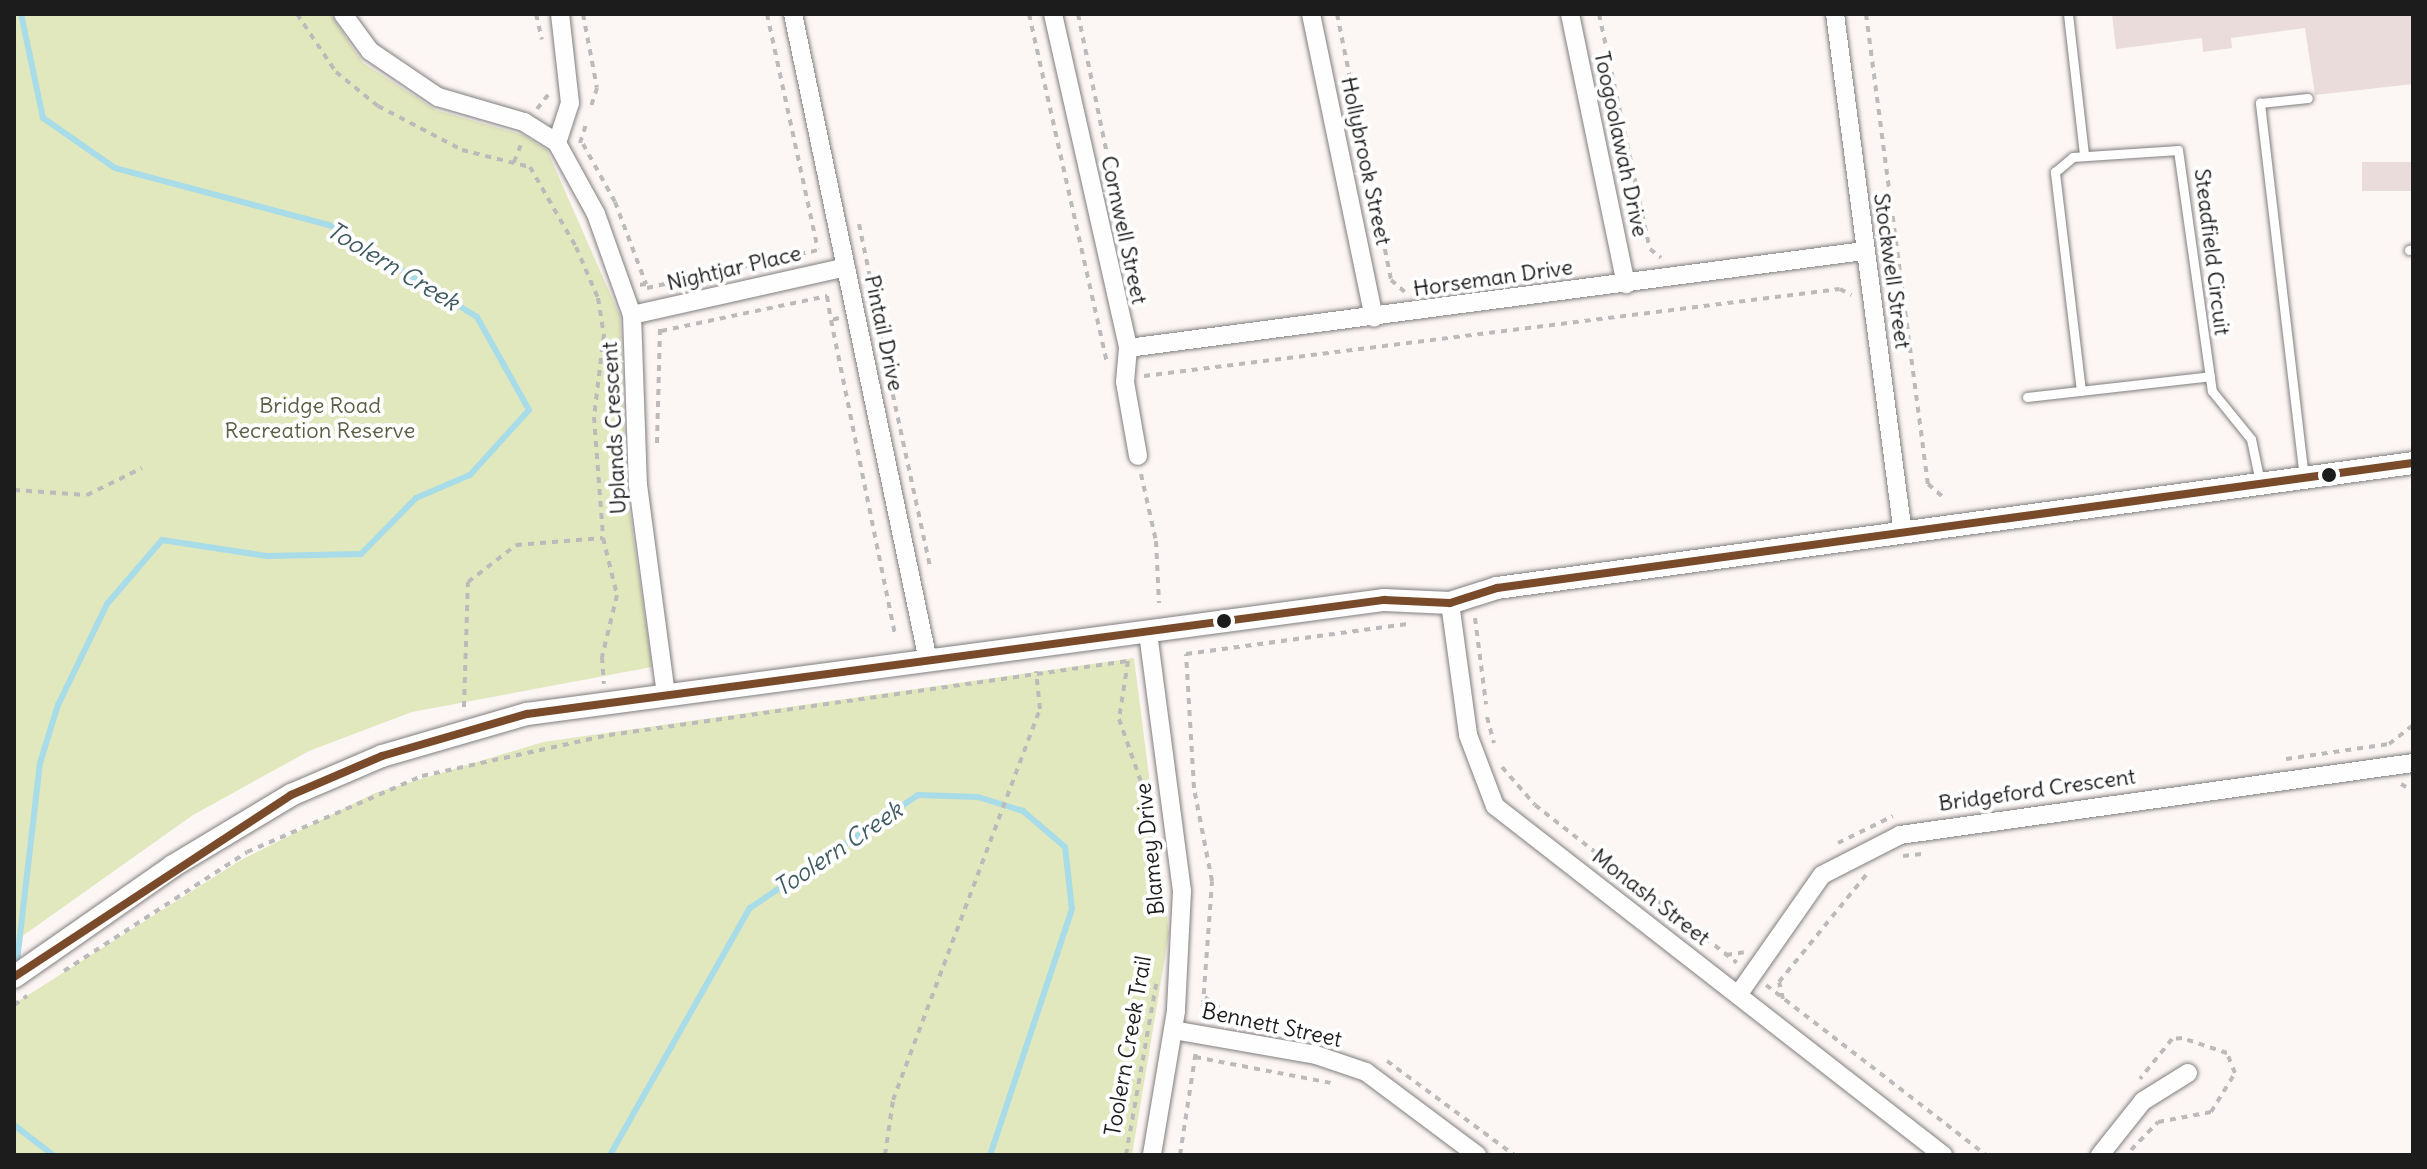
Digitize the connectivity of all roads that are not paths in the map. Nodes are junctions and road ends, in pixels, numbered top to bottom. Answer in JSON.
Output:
{"nodes":[{"id":1,"x":343,"y":14,"type":"edge"},
{"id":2,"x":560,"y":14,"type":"edge"},
{"id":3,"x":793,"y":14,"type":"edge"},
{"id":4,"x":1053,"y":14,"type":"edge"},
{"id":5,"x":1311,"y":14,"type":"edge"},
{"id":6,"x":1570,"y":14,"type":"edge"},
{"id":7,"x":1835,"y":14,"type":"edge"},
{"id":8,"x":2068,"y":14,"type":"edge"},
{"id":9,"x":2308,"y":98,"type":"dead end"},
{"id":10,"x":557,"y":143,"type":"junction"},
{"id":11,"x":2084,"y":155,"type":"junction"},
{"id":12,"x":1864,"y":251,"type":"junction"},
{"id":13,"x":846,"y":267,"type":"junction"},
{"id":14,"x":1626,"y":284,"type":"junction"},
{"id":15,"x":632,"y":315,"type":"junction"},
{"id":16,"x":1374,"y":318,"type":"junction"},
{"id":17,"x":1128,"y":348,"type":"junction"},
{"id":18,"x":2210,"y":376,"type":"junction"},
{"id":19,"x":2081,"y":391,"type":"junction"},
{"id":20,"x":2027,"y":397,"type":"dead end"},
{"id":21,"x":1138,"y":456,"type":"road end"},
{"id":22,"x":2413,"y":463,"type":"edge"},
{"id":23,"x":2304,"y":478,"type":"junction"},
{"id":24,"x":2260,"y":484,"type":"junction"},
{"id":25,"x":1903,"y":534,"type":"junction"},
{"id":26,"x":1450,"y":603,"type":"junction"},
{"id":27,"x":1148,"y":633,"type":"junction"},
{"id":28,"x":928,"y":661,"type":"junction"},
{"id":29,"x":666,"y":695,"type":"junction"},
{"id":30,"x":2413,"y":763,"type":"edge"},
{"id":31,"x":14,"y":977,"type":"edge"},
{"id":32,"x":1738,"y":995,"type":"junction"},
{"id":33,"x":1173,"y":1030,"type":"junction"},
{"id":34,"x":2188,"y":1073,"type":"dead end"},
{"id":35,"x":1152,"y":1155,"type":"edge"},
{"id":36,"x":1477,"y":1155,"type":"edge"},
{"id":37,"x":1943,"y":1155,"type":"edge"},
{"id":38,"x":2100,"y":1155,"type":"edge"}],
"edges":[{"from":1,"to":10,"type":"street","name":"Uplands Crescent"},
{"from":2,"to":10,"type":"street"},
{"from":3,"to":13,"type":"street","name":"Pintail Drive"},
{"from":4,"to":17,"type":"street","name":"Cornwell Street"},
{"from":5,"to":16,"type":"street","name":"Hollybrook Street"},
{"from":6,"to":14,"type":"street","name":"Toogoolawah Drive"},
{"from":7,"to":12,"type":"street","name":"Stockwell Street"},
{"from":8,"to":11,"type":"lane"},
{"from":9,"to":23,"type":"lane"},
{"from":10,"to":15,"type":"street","name":"Uplands Crescent"},
{"from":11,"to":18,"type":"lane","name":"Steadfield Circuit"},
{"from":11,"to":19,"type":"lane"},
{"from":12,"to":14,"type":"street","name":"Horseman Drive"},
{"from":12,"to":25,"type":"street","name":"Stockwell Street"},
{"from":13,"to":15,"type":"street","name":"Nightjar Place"},
{"from":13,"to":28,"type":"street","name":"Pintail Drive"},
{"from":14,"to":16,"type":"street","name":"Horseman Drive"},
{"from":15,"to":29,"type":"street","name":"Uplands Crescent"},
{"from":16,"to":17,"type":"street","name":"Horseman Drive"},
{"from":17,"to":21,"type":"street","name":"Cornwell Street"},
{"from":18,"to":19,"type":"lane"},
{"from":18,"to":24,"type":"lane","name":"Steadfield Circuit"},
{"from":19,"to":20,"type":"lane"},
{"from":22,"to":23,"type":"street"},
{"from":23,"to":24,"type":"street"},
{"from":24,"to":25,"type":"street"},
{"from":25,"to":26,"type":"street"},
{"from":26,"to":27,"type":"street"},
{"from":26,"to":32,"type":"street","name":"Monash Street"},
{"from":27,"to":28,"type":"street"},
{"from":27,"to":33,"type":"street","name":"Blamey Drive"},
{"from":28,"to":29,"type":"street"},
{"from":29,"to":31,"type":"street"},
{"from":30,"to":32,"type":"street","name":"Bridgeford Crescent"},
{"from":32,"to":37,"type":"street","name":"Monash Street"},
{"from":33,"to":35,"type":"street","name":"Blamey Drive"},
{"from":33,"to":36,"type":"street","name":"Bennett Street"},
{"from":34,"to":38,"type":"street"}]}
